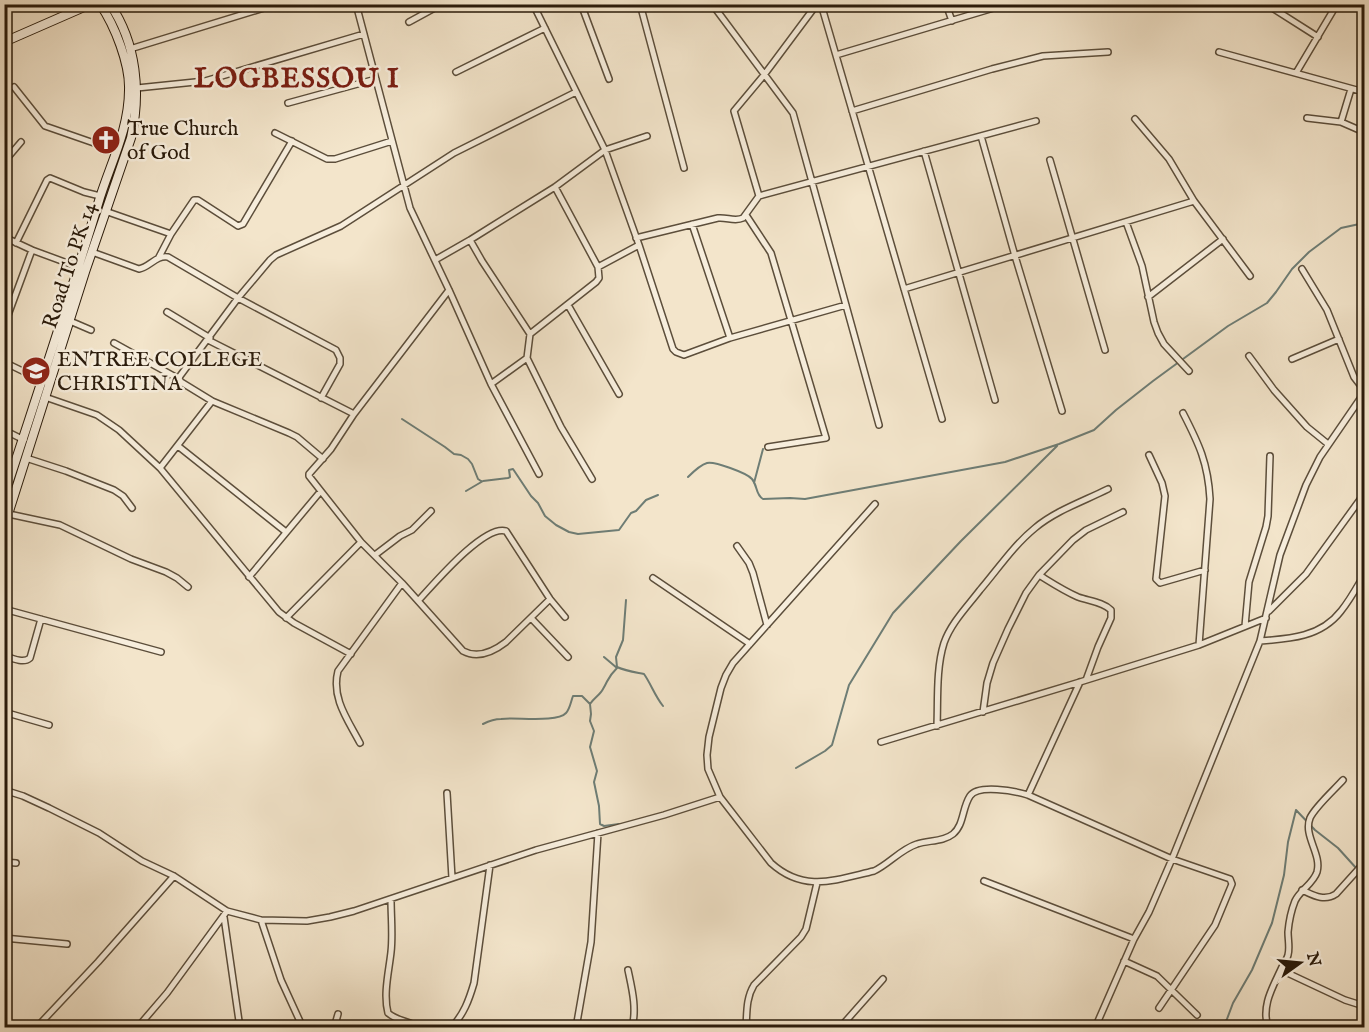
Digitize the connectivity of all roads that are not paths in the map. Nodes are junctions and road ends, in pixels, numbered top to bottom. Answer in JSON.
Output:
{"nodes":[{"id":1,"x":91,"y":4,"type":"edge"},
{"id":2,"x":100,"y":4,"type":"edge"},
{"id":3,"x":110,"y":4,"type":"edge"},
{"id":4,"x":277,"y":4,"type":"edge"},
{"id":5,"x":356,"y":4,"type":"edge"},
{"id":6,"x":442,"y":4,"type":"edge"},
{"id":7,"x":535,"y":4,"type":"edge"},
{"id":8,"x":581,"y":4,"type":"edge"},
{"id":9,"x":640,"y":4,"type":"edge"},
{"id":10,"x":712,"y":4,"type":"edge"},
{"id":11,"x":819,"y":4,"type":"edge"},
{"id":12,"x":946,"y":4,"type":"edge"},
{"id":13,"x":1007,"y":4,"type":"edge"},
{"id":14,"x":1266,"y":4,"type":"edge"},
{"id":15,"x":1337,"y":4,"type":"edge"},
{"id":16,"x":112,"y":14,"type":"junction"},
{"id":17,"x":952,"y":21,"type":"junction"},
{"id":18,"x":409,"y":22,"type":"dead end"},
{"id":19,"x":545,"y":28,"type":"junction"},
{"id":20,"x":364,"y":34,"type":"junction"},
{"id":21,"x":1318,"y":37,"type":"junction"},
{"id":22,"x":4,"y":42,"type":"edge"},
{"id":23,"x":130,"y":49,"type":"junction"},
{"id":24,"x":1108,"y":52,"type":"dead end"},
{"id":25,"x":1219,"y":52,"type":"dead end"},
{"id":26,"x":836,"y":55,"type":"junction"},
{"id":27,"x":456,"y":72,"type":"dead end"},
{"id":28,"x":1296,"y":74,"type":"junction"},
{"id":29,"x":764,"y":75,"type":"junction"},
{"id":30,"x":609,"y":79,"type":"dead end"},
{"id":31,"x":376,"y":80,"type":"junction"},
{"id":32,"x":14,"y":87,"type":"dead end"},
{"id":33,"x":137,"y":88,"type":"junction"},
{"id":34,"x":1351,"y":89,"type":"junction"},
{"id":35,"x":576,"y":92,"type":"junction"},
{"id":36,"x":1365,"y":92,"type":"edge"},
{"id":37,"x":288,"y":103,"type":"dead end"},
{"id":38,"x":852,"y":111,"type":"junction"},
{"id":39,"x":1307,"y":118,"type":"dead end"},
{"id":40,"x":1135,"y":119,"type":"dead end"},
{"id":41,"x":1036,"y":121,"type":"dead end"},
{"id":42,"x":1341,"y":122,"type":"junction"},
{"id":43,"x":275,"y":132,"type":"dead end"},
{"id":44,"x":1365,"y":132,"type":"edge"},
{"id":45,"x":647,"y":136,"type":"dead end"},
{"id":46,"x":981,"y":136,"type":"junction"},
{"id":47,"x":292,"y":141,"type":"junction"},
{"id":48,"x":392,"y":141,"type":"junction"},
{"id":49,"x":21,"y":142,"type":"dead end"},
{"id":50,"x":606,"y":150,"type":"junction"},
{"id":51,"x":117,"y":151,"type":"junction"},
{"id":52,"x":924,"y":151,"type":"junction"},
{"id":53,"x":1365,"y":153,"type":"edge"},
{"id":54,"x":1050,"y":160,"type":"dead end"},
{"id":55,"x":4,"y":162,"type":"edge"},
{"id":56,"x":869,"y":166,"type":"junction"},
{"id":57,"x":684,"y":168,"type":"dead end"},
{"id":58,"x":1361,"y":172,"type":"dead end"},
{"id":59,"x":812,"y":182,"type":"junction"},
{"id":60,"x":404,"y":185,"type":"junction"},
{"id":61,"x":555,"y":187,"type":"junction"},
{"id":62,"x":100,"y":196,"type":"junction"},
{"id":63,"x":759,"y":196,"type":"junction"},
{"id":64,"x":1194,"y":201,"type":"junction"},
{"id":65,"x":105,"y":211,"type":"junction"},
{"id":66,"x":746,"y":215,"type":"junction"},
{"id":67,"x":1126,"y":222,"type":"junction"},
{"id":68,"x":692,"y":224,"type":"junction"},
{"id":69,"x":171,"y":234,"type":"junction"},
{"id":70,"x":4,"y":237,"type":"edge"},
{"id":71,"x":636,"y":238,"type":"junction"},
{"id":72,"x":1073,"y":238,"type":"junction"},
{"id":73,"x":1223,"y":239,"type":"junction"},
{"id":74,"x":470,"y":240,"type":"junction"},
{"id":75,"x":16,"y":243,"type":"junction"},
{"id":76,"x":639,"y":244,"type":"junction"},
{"id":77,"x":32,"y":250,"type":"junction"},
{"id":78,"x":92,"y":252,"type":"junction"},
{"id":79,"x":1015,"y":256,"type":"junction"},
{"id":80,"x":159,"y":257,"type":"junction"},
{"id":81,"x":435,"y":260,"type":"junction"},
{"id":82,"x":78,"y":267,"type":"junction"},
{"id":83,"x":598,"y":267,"type":"junction"},
{"id":84,"x":1302,"y":269,"type":"dead end"},
{"id":85,"x":958,"y":273,"type":"junction"},
{"id":86,"x":1251,"y":276,"type":"dead end"},
{"id":87,"x":904,"y":289,"type":"junction"},
{"id":88,"x":449,"y":290,"type":"junction"},
{"id":89,"x":1148,"y":297,"type":"junction"},
{"id":90,"x":238,"y":298,"type":"junction"},
{"id":91,"x":567,"y":305,"type":"junction"},
{"id":92,"x":846,"y":305,"type":"junction"},
{"id":93,"x":167,"y":312,"type":"dead end"},
{"id":94,"x":70,"y":321,"type":"junction"},
{"id":95,"x":791,"y":321,"type":"junction"},
{"id":96,"x":4,"y":326,"type":"edge"},
{"id":97,"x":91,"y":330,"type":"dead end"},
{"id":98,"x":530,"y":334,"type":"junction"},
{"id":99,"x":730,"y":338,"type":"junction"},
{"id":100,"x":209,"y":339,"type":"junction"},
{"id":101,"x":1339,"y":339,"type":"junction"},
{"id":102,"x":114,"y":343,"type":"dead end"},
{"id":103,"x":1105,"y":350,"type":"dead end"},
{"id":104,"x":1250,"y":356,"type":"dead end"},
{"id":105,"x":527,"y":358,"type":"junction"},
{"id":106,"x":1292,"y":359,"type":"dead end"},
{"id":107,"x":4,"y":362,"type":"edge"},
{"id":108,"x":1189,"y":371,"type":"dead end"},
{"id":109,"x":179,"y":379,"type":"junction"},
{"id":110,"x":45,"y":382,"type":"junction"},
{"id":111,"x":491,"y":384,"type":"junction"},
{"id":112,"x":1365,"y":391,"type":"edge"},
{"id":113,"x":620,"y":394,"type":"dead end"},
{"id":114,"x":45,"y":397,"type":"junction"},
{"id":115,"x":321,"y":398,"type":"junction"},
{"id":116,"x":995,"y":400,"type":"dead end"},
{"id":117,"x":212,"y":401,"type":"junction"},
{"id":118,"x":1062,"y":411,"type":"dead end"},
{"id":119,"x":1183,"y":413,"type":"dead end"},
{"id":120,"x":354,"y":414,"type":"junction"},
{"id":121,"x":942,"y":419,"type":"dead end"},
{"id":122,"x":879,"y":425,"type":"dead end"},
{"id":123,"x":4,"y":430,"type":"edge"},
{"id":124,"x":24,"y":440,"type":"junction"},
{"id":125,"x":1328,"y":444,"type":"junction"},
{"id":126,"x":178,"y":446,"type":"junction"},
{"id":127,"x":768,"y":447,"type":"dead end"},
{"id":128,"x":1149,"y":455,"type":"dead end"},
{"id":129,"x":1270,"y":456,"type":"dead end"},
{"id":130,"x":26,"y":458,"type":"junction"},
{"id":131,"x":323,"y":459,"type":"junction"},
{"id":132,"x":160,"y":468,"type":"junction"},
{"id":133,"x":539,"y":474,"type":"dead end"},
{"id":134,"x":592,"y":479,"type":"dead end"},
{"id":135,"x":1108,"y":489,"type":"dead end"},
{"id":136,"x":320,"y":492,"type":"junction"},
{"id":137,"x":5,"y":493,"type":"edge"},
{"id":138,"x":1365,"y":494,"type":"edge"},
{"id":139,"x":875,"y":504,"type":"dead end"},
{"id":140,"x":132,"y":508,"type":"dead end"},
{"id":141,"x":431,"y":511,"type":"dead end"},
{"id":142,"x":1123,"y":512,"type":"dead end"},
{"id":143,"x":7,"y":513,"type":"edge"},
{"id":144,"x":4,"y":527,"type":"edge"},
{"id":145,"x":286,"y":532,"type":"junction"},
{"id":146,"x":361,"y":542,"type":"junction"},
{"id":147,"x":737,"y":546,"type":"dead end"},
{"id":148,"x":375,"y":555,"type":"junction"},
{"id":149,"x":1205,"y":570,"type":"junction"},
{"id":150,"x":1039,"y":575,"type":"junction"},
{"id":151,"x":1365,"y":575,"type":"edge"},
{"id":152,"x":249,"y":577,"type":"junction"},
{"id":153,"x":653,"y":578,"type":"dead end"},
{"id":154,"x":402,"y":583,"type":"junction"},
{"id":155,"x":188,"y":587,"type":"dead end"},
{"id":156,"x":550,"y":599,"type":"junction"},
{"id":157,"x":418,"y":601,"type":"junction"},
{"id":158,"x":4,"y":609,"type":"edge"},
{"id":159,"x":1267,"y":615,"type":"junction"},
{"id":160,"x":565,"y":616,"type":"dead end"},
{"id":161,"x":286,"y":618,"type":"junction"},
{"id":162,"x":531,"y":618,"type":"junction"},
{"id":163,"x":41,"y":619,"type":"junction"},
{"id":164,"x":767,"y":625,"type":"junction"},
{"id":165,"x":1245,"y":626,"type":"junction"},
{"id":166,"x":1260,"y":641,"type":"junction"},
{"id":167,"x":750,"y":644,"type":"junction"},
{"id":168,"x":1199,"y":645,"type":"junction"},
{"id":169,"x":161,"y":652,"type":"dead end"},
{"id":170,"x":351,"y":654,"type":"junction"},
{"id":171,"x":4,"y":656,"type":"edge"},
{"id":172,"x":568,"y":657,"type":"dead end"},
{"id":173,"x":1083,"y":681,"type":"junction"},
{"id":174,"x":4,"y":712,"type":"edge"},
{"id":175,"x":982,"y":712,"type":"junction"},
{"id":176,"x":49,"y":725,"type":"dead end"},
{"id":177,"x":937,"y":726,"type":"junction"},
{"id":178,"x":881,"y":742,"type":"dead end"},
{"id":179,"x":360,"y":743,"type":"dead end"},
{"id":180,"x":1343,"y":780,"type":"dead end"},
{"id":181,"x":4,"y":790,"type":"edge"},
{"id":182,"x":447,"y":793,"type":"dead end"},
{"id":183,"x":1028,"y":795,"type":"junction"},
{"id":184,"x":720,"y":797,"type":"junction"},
{"id":185,"x":598,"y":833,"type":"junction"},
{"id":186,"x":1172,"y":858,"type":"junction"},
{"id":187,"x":4,"y":862,"type":"edge"},
{"id":188,"x":16,"y":863,"type":"dead end"},
{"id":189,"x":1365,"y":863,"type":"edge"},
{"id":190,"x":490,"y":865,"type":"junction"},
{"id":191,"x":174,"y":876,"type":"junction"},
{"id":192,"x":452,"y":878,"type":"junction"},
{"id":193,"x":984,"y":881,"type":"dead end"},
{"id":194,"x":817,"y":883,"type":"junction"},
{"id":195,"x":1302,"y":890,"type":"junction"},
{"id":196,"x":391,"y":899,"type":"junction"},
{"id":197,"x":225,"y":914,"type":"junction"},
{"id":198,"x":261,"y":920,"type":"junction"},
{"id":199,"x":4,"y":938,"type":"edge"},
{"id":200,"x":1134,"y":939,"type":"junction"},
{"id":201,"x":67,"y":944,"type":"dead end"},
{"id":202,"x":1124,"y":961,"type":"junction"},
{"id":203,"x":628,"y":970,"type":"dead end"},
{"id":204,"x":1281,"y":970,"type":"junction"},
{"id":205,"x":883,"y":979,"type":"dead end"},
{"id":206,"x":1172,"y":989,"type":"junction"},
{"id":207,"x":1365,"y":1006,"type":"edge"},
{"id":208,"x":1159,"y":1008,"type":"dead end"},
{"id":209,"x":338,"y":1014,"type":"dead end"},
{"id":210,"x":1197,"y":1015,"type":"dead end"},
{"id":211,"x":36,"y":1028,"type":"edge"},
{"id":212,"x":137,"y":1028,"type":"edge"},
{"id":213,"x":240,"y":1028,"type":"edge"},
{"id":214,"x":303,"y":1028,"type":"edge"},
{"id":215,"x":334,"y":1028,"type":"edge"},
{"id":216,"x":420,"y":1028,"type":"edge"},
{"id":217,"x":451,"y":1028,"type":"edge"},
{"id":218,"x":576,"y":1028,"type":"edge"},
{"id":219,"x":632,"y":1028,"type":"edge"},
{"id":220,"x":746,"y":1028,"type":"edge"},
{"id":221,"x":842,"y":1028,"type":"edge"},
{"id":222,"x":1095,"y":1028,"type":"edge"},
{"id":223,"x":1268,"y":1028,"type":"edge"}],
"edges":[{"from":1,"to":22,"type":"main road"},
{"from":2,"to":16,"type":"main road"},
{"from":3,"to":16,"type":"main road"},
{"from":4,"to":23,"type":"street"},
{"from":5,"to":20,"type":"street"},
{"from":6,"to":18,"type":"street"},
{"from":7,"to":19,"type":"street"},
{"from":7,"to":50,"type":"street"},
{"from":8,"to":30,"type":"street"},
{"from":9,"to":57,"type":"street"},
{"from":10,"to":29,"type":"street"},
{"from":11,"to":26,"type":"street"},
{"from":11,"to":29,"type":"street"},
{"from":12,"to":17,"type":"street"},
{"from":13,"to":17,"type":"street"},
{"from":14,"to":21,"type":"street"},
{"from":15,"to":21,"type":"street"},
{"from":16,"to":23,"type":"main road","name":"Road To PK 14"},
{"from":16,"to":51,"type":"main road","name":"Road To PK 14"},
{"from":17,"to":26,"type":"street"},
{"from":19,"to":27,"type":"street"},
{"from":19,"to":35,"type":"street"},
{"from":20,"to":31,"type":"street"},
{"from":20,"to":33,"type":"street"},
{"from":21,"to":28,"type":"street"},
{"from":23,"to":33,"type":"main road","name":"Road To PK 14"},
{"from":24,"to":38,"type":"street"},
{"from":25,"to":28,"type":"street"},
{"from":26,"to":38,"type":"street"},
{"from":28,"to":34,"type":"street"},
{"from":29,"to":59,"type":"street"},
{"from":29,"to":63,"type":"street"},
{"from":31,"to":37,"type":"street"},
{"from":31,"to":48,"type":"street"},
{"from":32,"to":51,"type":"street"},
{"from":33,"to":65,"type":"main road","name":"Road To PK 14"},
{"from":34,"to":36,"type":"street"},
{"from":34,"to":42,"type":"street"},
{"from":35,"to":50,"type":"street"},
{"from":35,"to":60,"type":"street"},
{"from":38,"to":56,"type":"street"},
{"from":39,"to":42,"type":"street"},
{"from":40,"to":64,"type":"street"},
{"from":41,"to":46,"type":"street"},
{"from":42,"to":44,"type":"street"},
{"from":43,"to":47,"type":"street"},
{"from":45,"to":50,"type":"street"},
{"from":46,"to":52,"type":"street"},
{"from":46,"to":79,"type":"street"},
{"from":47,"to":48,"type":"street"},
{"from":47,"to":69,"type":"street"},
{"from":48,"to":60,"type":"street"},
{"from":49,"to":55,"type":"street"},
{"from":50,"to":61,"type":"street"},
{"from":50,"to":71,"type":"street"},
{"from":51,"to":62,"type":"main road","name":"Road To PK 14"},
{"from":52,"to":56,"type":"street"},
{"from":52,"to":85,"type":"street"},
{"from":53,"to":58,"type":"street"},
{"from":54,"to":72,"type":"street"},
{"from":56,"to":59,"type":"street"},
{"from":56,"to":87,"type":"street"},
{"from":59,"to":63,"type":"street"},
{"from":59,"to":92,"type":"street"},
{"from":60,"to":81,"type":"street"},
{"from":60,"to":90,"type":"street"},
{"from":61,"to":74,"type":"street"},
{"from":61,"to":83,"type":"street"},
{"from":62,"to":75,"type":"street"},
{"from":62,"to":82,"type":"main road","name":"Road To PK 14"},
{"from":63,"to":66,"type":"street"},
{"from":64,"to":67,"type":"street"},
{"from":64,"to":73,"type":"street"},
{"from":65,"to":69,"type":"street"},
{"from":65,"to":78,"type":"main road","name":"Road To PK 14"},
{"from":66,"to":68,"type":"street"},
{"from":66,"to":95,"type":"street"},
{"from":67,"to":72,"type":"street"},
{"from":67,"to":89,"type":"street"},
{"from":68,"to":71,"type":"street"},
{"from":68,"to":99,"type":"street"},
{"from":69,"to":80,"type":"street"},
{"from":70,"to":75,"type":"street"},
{"from":71,"to":76,"type":"street"},
{"from":72,"to":79,"type":"street"},
{"from":72,"to":103,"type":"street"},
{"from":73,"to":86,"type":"street"},
{"from":73,"to":89,"type":"street"},
{"from":74,"to":81,"type":"street"},
{"from":74,"to":98,"type":"street"},
{"from":75,"to":77,"type":"street"},
{"from":76,"to":83,"type":"street"},
{"from":76,"to":99,"type":"street"},
{"from":77,"to":82,"type":"street"},
{"from":77,"to":96,"type":"street"},
{"from":78,"to":80,"type":"street"},
{"from":78,"to":94,"type":"main road","name":"Road To PK 14"},
{"from":79,"to":85,"type":"street"},
{"from":79,"to":118,"type":"street"},
{"from":80,"to":90,"type":"street"},
{"from":81,"to":88,"type":"street"},
{"from":82,"to":110,"type":"main road","name":"Road To PK 14"},
{"from":83,"to":91,"type":"street"},
{"from":84,"to":101,"type":"street"},
{"from":85,"to":87,"type":"street"},
{"from":85,"to":116,"type":"street"},
{"from":87,"to":121,"type":"street"},
{"from":88,"to":111,"type":"street"},
{"from":88,"to":120,"type":"street"},
{"from":89,"to":108,"type":"street"},
{"from":90,"to":100,"type":"street"},
{"from":90,"to":115,"type":"street"},
{"from":91,"to":98,"type":"street"},
{"from":91,"to":113,"type":"street"},
{"from":92,"to":95,"type":"street"},
{"from":92,"to":122,"type":"street"},
{"from":93,"to":100,"type":"street"},
{"from":94,"to":97,"type":"street"},
{"from":94,"to":110,"type":"main road","name":"Road To PK 14"},
{"from":95,"to":99,"type":"street"},
{"from":95,"to":127,"type":"street"},
{"from":98,"to":105,"type":"street"},
{"from":100,"to":109,"type":"street"},
{"from":100,"to":115,"type":"street"},
{"from":101,"to":106,"type":"street"},
{"from":101,"to":112,"type":"street"},
{"from":102,"to":109,"type":"street"},
{"from":104,"to":125,"type":"street"},
{"from":105,"to":111,"type":"street"},
{"from":105,"to":134,"type":"street"},
{"from":107,"to":110,"type":"street"},
{"from":109,"to":117,"type":"street"},
{"from":110,"to":114,"type":"main road","name":"Road To PK 14"},
{"from":110,"to":124,"type":"main road","name":"Road To PK 14"},
{"from":111,"to":133,"type":"street"},
{"from":112,"to":125,"type":"street"},
{"from":114,"to":130,"type":"main road","name":"Road To PK 14"},
{"from":114,"to":132,"type":"street"},
{"from":115,"to":120,"type":"street"},
{"from":117,"to":126,"type":"street"},
{"from":117,"to":131,"type":"street"},
{"from":119,"to":149,"type":"street"},
{"from":120,"to":131,"type":"street"},
{"from":123,"to":124,"type":"street"},
{"from":124,"to":137,"type":"main road","name":"Road To PK 14"},
{"from":125,"to":159,"type":"street"},
{"from":126,"to":132,"type":"street"},
{"from":126,"to":145,"type":"street"},
{"from":128,"to":149,"type":"street"},
{"from":129,"to":165,"type":"street"},
{"from":130,"to":140,"type":"street"},
{"from":130,"to":143,"type":"main road","name":"Road To PK 14"},
{"from":131,"to":136,"type":"street"},
{"from":132,"to":152,"type":"street"},
{"from":135,"to":177,"type":"street"},
{"from":136,"to":145,"type":"street"},
{"from":136,"to":146,"type":"street"},
{"from":138,"to":159,"type":"street"},
{"from":139,"to":164,"type":"street"},
{"from":141,"to":148,"type":"street"},
{"from":142,"to":150,"type":"street"},
{"from":143,"to":144,"type":"main road","name":"Road To PK 14"},
{"from":143,"to":155,"type":"street"},
{"from":145,"to":152,"type":"street"},
{"from":146,"to":148,"type":"street"},
{"from":146,"to":161,"type":"street"},
{"from":147,"to":164,"type":"street"},
{"from":148,"to":154,"type":"street"},
{"from":149,"to":168,"type":"street"},
{"from":150,"to":173,"type":"street"},
{"from":150,"to":175,"type":"street"},
{"from":151,"to":166,"type":"street"},
{"from":152,"to":161,"type":"street"},
{"from":153,"to":167,"type":"street"},
{"from":154,"to":157,"type":"street"},
{"from":154,"to":170,"type":"street"},
{"from":156,"to":157,"type":"street"},
{"from":156,"to":160,"type":"street"},
{"from":156,"to":162,"type":"street"},
{"from":157,"to":162,"type":"street"},
{"from":158,"to":163,"type":"street"},
{"from":159,"to":165,"type":"street"},
{"from":159,"to":166,"type":"street"},
{"from":161,"to":170,"type":"street"},
{"from":162,"to":172,"type":"street"},
{"from":163,"to":169,"type":"street"},
{"from":163,"to":171,"type":"street"},
{"from":164,"to":167,"type":"street"},
{"from":165,"to":168,"type":"street"},
{"from":166,"to":186,"type":"street"},
{"from":167,"to":184,"type":"street"},
{"from":168,"to":173,"type":"street"},
{"from":170,"to":179,"type":"street"},
{"from":173,"to":175,"type":"street"},
{"from":173,"to":183,"type":"street"},
{"from":174,"to":176,"type":"street"},
{"from":175,"to":177,"type":"street"},
{"from":177,"to":178,"type":"street"},
{"from":180,"to":195,"type":"street"},
{"from":181,"to":191,"type":"street"},
{"from":182,"to":192,"type":"street"},
{"from":183,"to":186,"type":"street"},
{"from":183,"to":194,"type":"street"},
{"from":184,"to":185,"type":"street"},
{"from":184,"to":194,"type":"street"},
{"from":185,"to":190,"type":"street"},
{"from":185,"to":218,"type":"street"},
{"from":186,"to":200,"type":"street"},
{"from":186,"to":206,"type":"street"},
{"from":187,"to":188,"type":"street"},
{"from":189,"to":195,"type":"street"},
{"from":190,"to":192,"type":"street"},
{"from":190,"to":217,"type":"street"},
{"from":191,"to":197,"type":"street"},
{"from":191,"to":211,"type":"street"},
{"from":192,"to":196,"type":"street"},
{"from":193,"to":200,"type":"street"},
{"from":194,"to":220,"type":"street"},
{"from":195,"to":204,"type":"street"},
{"from":196,"to":198,"type":"street"},
{"from":196,"to":216,"type":"street"},
{"from":197,"to":198,"type":"street"},
{"from":197,"to":212,"type":"street"},
{"from":197,"to":213,"type":"street"},
{"from":198,"to":214,"type":"street"},
{"from":199,"to":201,"type":"street"},
{"from":200,"to":202,"type":"street"},
{"from":202,"to":206,"type":"street"},
{"from":202,"to":222,"type":"street"},
{"from":203,"to":219,"type":"street"},
{"from":204,"to":207,"type":"street"},
{"from":204,"to":223,"type":"street"},
{"from":205,"to":221,"type":"street"},
{"from":206,"to":208,"type":"street"},
{"from":206,"to":210,"type":"street"},
{"from":209,"to":215,"type":"street"}]}
